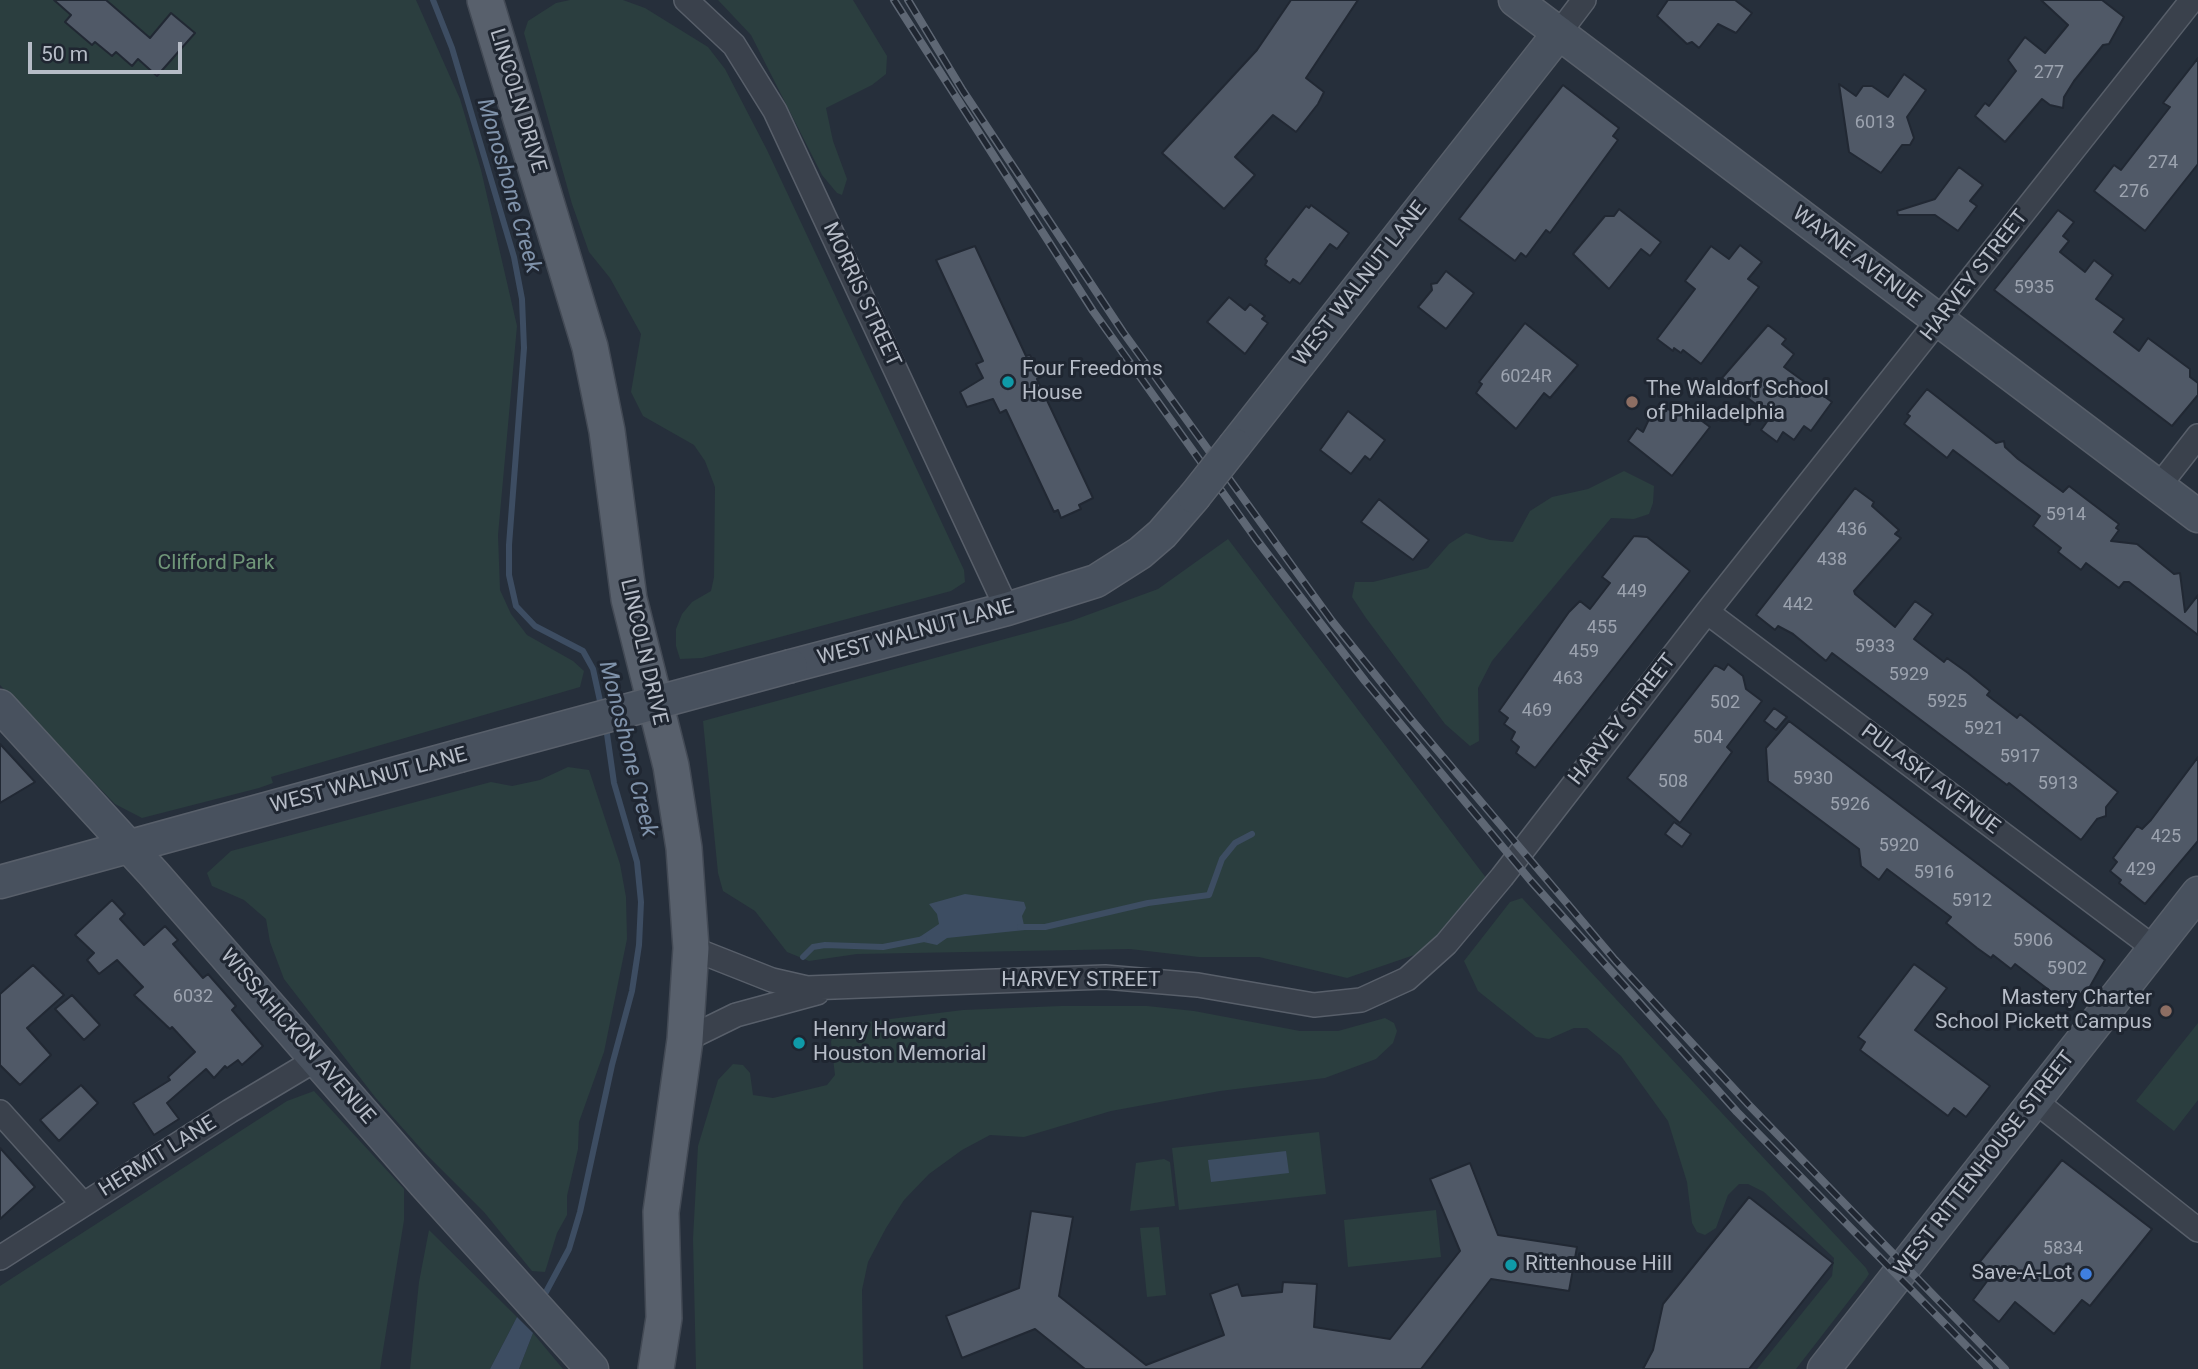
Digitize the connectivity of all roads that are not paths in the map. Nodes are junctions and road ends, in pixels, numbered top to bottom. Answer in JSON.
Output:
{"nodes":[{"id":1,"x":686,"y":0,"type":"edge"},
{"id":2,"x":1515,"y":0,"type":"edge"},
{"id":3,"x":1584,"y":0,"type":"edge"},
{"id":4,"x":2192,"y":0,"type":"edge"},
{"id":5,"x":492,"y":2,"type":"edge"},
{"id":6,"x":1559,"y":33,"type":"junction"},
{"id":7,"x":1940,"y":321,"type":"junction"},
{"id":8,"x":2198,"y":436,"type":"edge"},
{"id":9,"x":2159,"y":486,"type":"junction"},
{"id":10,"x":2198,"y":516,"type":"edge"},
{"id":11,"x":1007,"y":609,"type":"junction"},
{"id":12,"x":1707,"y":612,"type":"junction"},
{"id":13,"x":0,"y":706,"type":"edge"},
{"id":14,"x":129,"y":847,"type":"junction"},
{"id":15,"x":0,"y":882,"type":"edge"},
{"id":16,"x":2198,"y":892,"type":"edge"},
{"id":17,"x":691,"y":948,"type":"junction"},
{"id":18,"x":2154,"y":948,"type":"junction"},
{"id":19,"x":835,"y":988,"type":"junction"},
{"id":20,"x":685,"y":1040,"type":"junction"},
{"id":21,"x":317,"y":1059,"type":"junction"},
{"id":22,"x":2035,"y":1101,"type":"junction"},
{"id":23,"x":0,"y":1112,"type":"edge"},
{"id":24,"x":83,"y":1204,"type":"junction"},
{"id":25,"x":2198,"y":1230,"type":"edge"},
{"id":26,"x":0,"y":1258,"type":"edge"},
{"id":27,"x":664,"y":1318,"type":"junction"},
{"id":28,"x":592,"y":1369,"type":"edge"},
{"id":29,"x":656,"y":1369,"type":"edge"},
{"id":30,"x":679,"y":1369,"type":"edge"},
{"id":31,"x":1824,"y":1369,"type":"edge"}],
"edges":[{"from":1,"to":11,"type":"street","name":"MORRIS STREET"},
{"from":2,"to":6,"type":"street","name":"WAYNE AVENUE"},
{"from":3,"to":6,"type":"street","name":"WEST WALNUT LANE"},
{"from":4,"to":7,"type":"street","name":"HARVEY STREET"},
{"from":5,"to":17,"type":"main road","name":"LINCOLN DRIVE"},
{"from":6,"to":7,"type":"street","name":"WAYNE AVENUE"},
{"from":6,"to":11,"type":"street","name":"WEST WALNUT LANE","bridge":true},
{"from":7,"to":9,"type":"street","name":"WAYNE AVENUE"},
{"from":7,"to":12,"type":"street","name":"HARVEY STREET"},
{"from":8,"to":9,"type":"street"},
{"from":9,"to":10,"type":"street","name":"WAYNE AVENUE"},
{"from":11,"to":14,"type":"street","name":"WEST WALNUT LANE","bridge":true},
{"from":12,"to":18,"type":"street","name":"PULASKI AVENUE"},
{"from":12,"to":19,"type":"street","name":"HARVEY STREET"},
{"from":13,"to":14,"type":"street","name":"WISSAHICKON AVENUE"},
{"from":14,"to":15,"type":"street","name":"WEST WALNUT LANE"},
{"from":14,"to":21,"type":"street","name":"WISSAHICKON AVENUE"},
{"from":16,"to":18,"type":"street","name":"WEST RITTENHOUSE STREET"},
{"from":17,"to":19,"type":"street","name":"HARVEY STREET"},
{"from":17,"to":20,"type":"main road","name":"LINCOLN DRIVE"},
{"from":18,"to":22,"type":"street","name":"WEST RITTENHOUSE STREET"},
{"from":19,"to":20,"type":"street","name":"HARVEY STREET"},
{"from":20,"to":27,"type":"main road","name":"LINCOLN DRIVE"},
{"from":21,"to":24,"type":"street","name":"HERMIT LANE"},
{"from":21,"to":28,"type":"street","name":"WISSAHICKON AVENUE"},
{"from":22,"to":25,"type":"street"},
{"from":22,"to":31,"type":"street","name":"WEST RITTENHOUSE STREET"},
{"from":23,"to":24,"type":"street"},
{"from":24,"to":26,"type":"street","name":"HERMIT LANE"},
{"from":27,"to":29,"type":"main road","name":"LINCOLN DRIVE"},
{"from":27,"to":30,"type":"main road","name":"LINCOLN DRIVE"}]}
